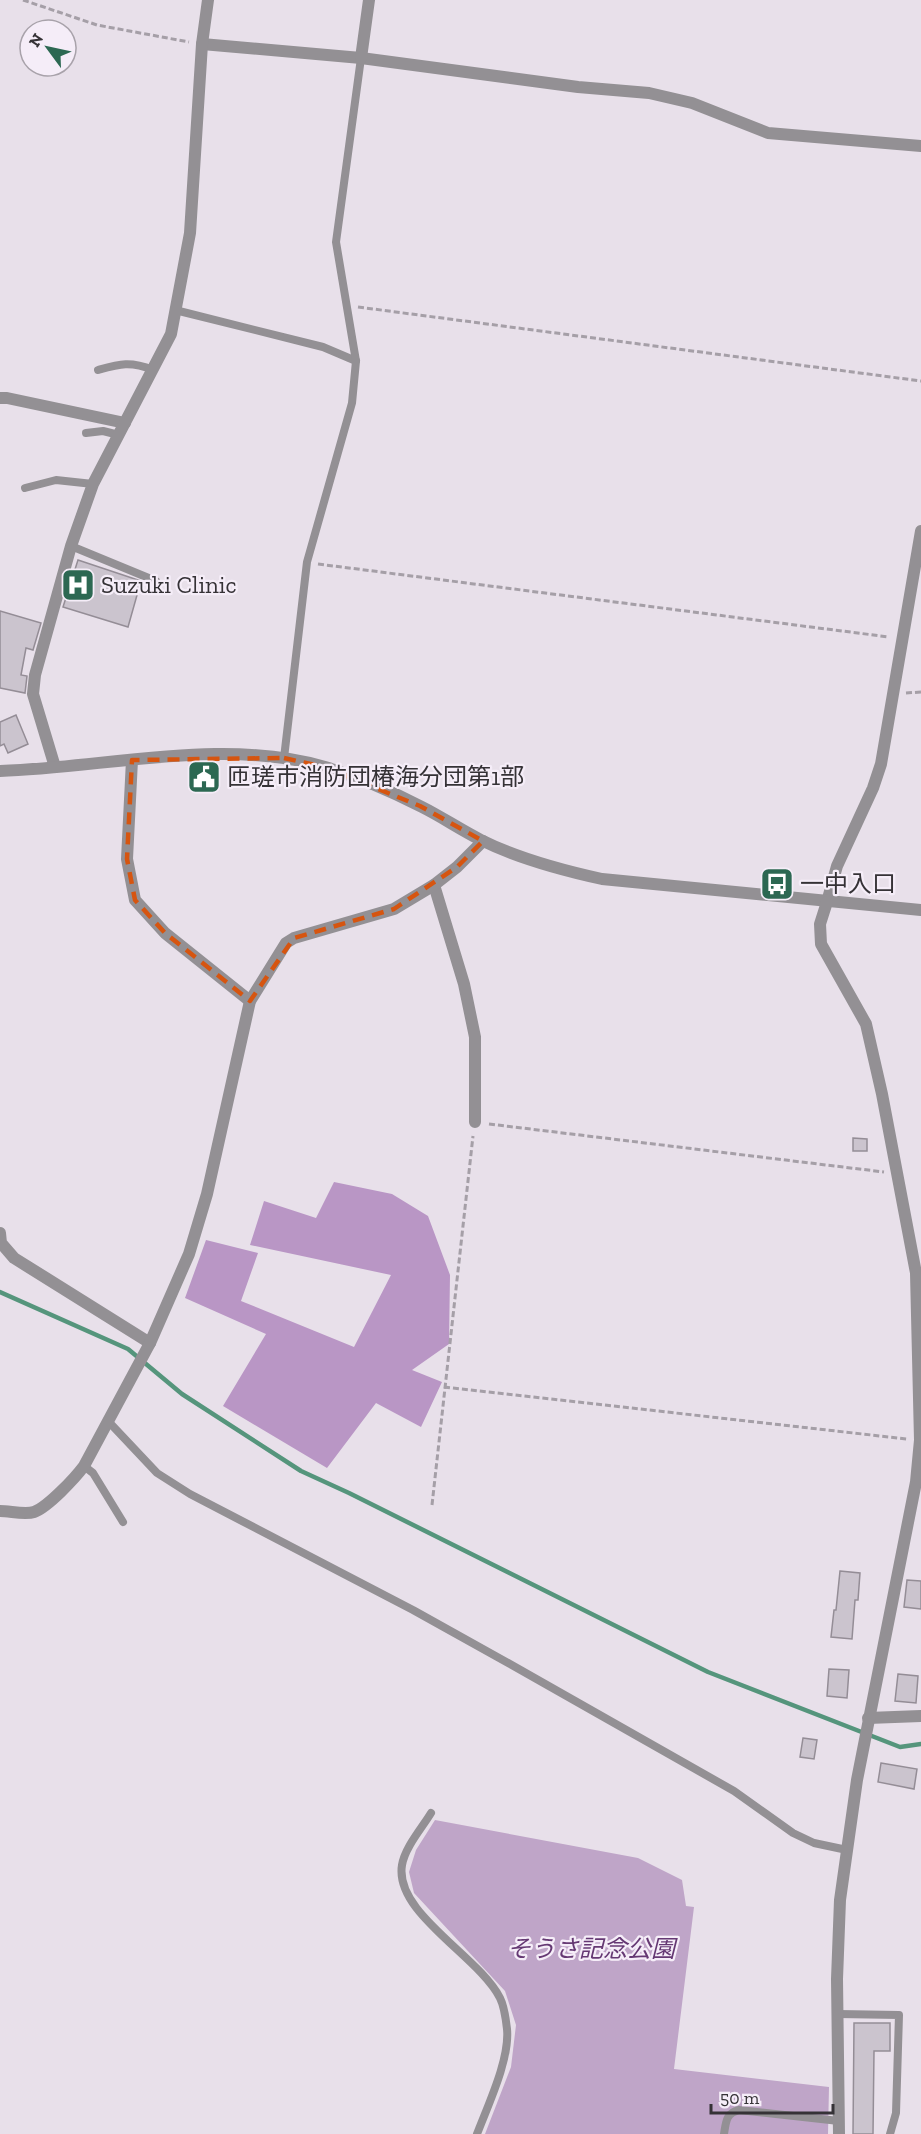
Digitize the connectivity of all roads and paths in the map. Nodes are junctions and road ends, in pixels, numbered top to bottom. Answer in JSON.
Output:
{"nodes":[{"id":1,"x":23,"y":0,"type":"edge"},
{"id":2,"x":208,"y":0,"type":"edge"},
{"id":3,"x":369,"y":0,"type":"edge"},
{"id":4,"x":202,"y":44,"type":"junction"},
{"id":5,"x":361,"y":58,"type":"junction"},
{"id":6,"x":921,"y":146,"type":"edge"},
{"id":7,"x":347,"y":306,"type":"junction"},
{"id":8,"x":176,"y":310,"type":"junction"},
{"id":9,"x":356,"y":361,"type":"junction"},
{"id":10,"x":98,"y":370,"type":"dead end"},
{"id":11,"x":153,"y":370,"type":"junction"},
{"id":12,"x":921,"y":381,"type":"edge"},
{"id":13,"x":0,"y":398,"type":"edge"},
{"id":14,"x":125,"y":423,"type":"junction"},
{"id":15,"x":86,"y":433,"type":"dead end"},
{"id":16,"x":119,"y":435,"type":"junction"},
{"id":17,"x":93,"y":484,"type":"junction"},
{"id":18,"x":25,"y":488,"type":"dead end"},
{"id":19,"x":921,"y":531,"type":"edge"},
{"id":20,"x":71,"y":546,"type":"junction"},
{"id":21,"x":307,"y":562,"type":"junction"},
{"id":22,"x":156,"y":581,"type":"dead end"},
{"id":23,"x":903,"y":638,"type":"junction"},
{"id":24,"x":284,"y":758,"type":"junction"},
{"id":25,"x":132,"y":760,"type":"junction"},
{"id":26,"x":55,"y":767,"type":"junction"},
{"id":27,"x":0,"y":771,"type":"edge"},
{"id":28,"x":483,"y":841,"type":"junction"},
{"id":29,"x":434,"y":885,"type":"junction"},
{"id":30,"x":827,"y":902,"type":"junction"},
{"id":31,"x":921,"y":910,"type":"edge"},
{"id":32,"x":250,"y":1001,"type":"junction"},
{"id":33,"x":475,"y":1122,"type":"junction"},
{"id":34,"x":898,"y":1173,"type":"junction"},
{"id":35,"x":0,"y":1233,"type":"edge"},
{"id":36,"x":150,"y":1343,"type":"junction"},
{"id":37,"x":444,"y":1387,"type":"junction"},
{"id":38,"x":108,"y":1421,"type":"junction"},
{"id":39,"x":920,"y":1440,"type":"edge"},
{"id":40,"x":84,"y":1466,"type":"junction"},
{"id":41,"x":432,"y":1505,"type":"dead end"},
{"id":42,"x":0,"y":1511,"type":"edge"},
{"id":43,"x":123,"y":1522,"type":"dead end"},
{"id":44,"x":921,"y":1716,"type":"edge"},
{"id":45,"x":868,"y":1718,"type":"junction"},
{"id":46,"x":431,"y":1813,"type":"dead end"},
{"id":47,"x":847,"y":1850,"type":"junction"},
{"id":48,"x":838,"y":2014,"type":"junction"},
{"id":49,"x":839,"y":2121,"type":"junction"},
{"id":50,"x":477,"y":2134,"type":"edge"},
{"id":51,"x":724,"y":2134,"type":"edge"},
{"id":52,"x":839,"y":2134,"type":"edge"},
{"id":53,"x":890,"y":2134,"type":"edge"}],
"edges":[{"from":1,"to":4,"type":"path"},
{"from":2,"to":4,"type":"street"},
{"from":3,"to":5,"type":"street"},
{"from":4,"to":5,"type":"street"},
{"from":4,"to":8,"type":"street"},
{"from":5,"to":6,"type":"street"},
{"from":5,"to":7,"type":"lane"},
{"from":7,"to":9,"type":"lane"},
{"from":7,"to":12,"type":"path"},
{"from":8,"to":9,"type":"lane"},
{"from":8,"to":11,"type":"street"},
{"from":9,"to":21,"type":"lane"},
{"from":10,"to":11,"type":"lane"},
{"from":11,"to":14,"type":"street"},
{"from":13,"to":14,"type":"street"},
{"from":14,"to":16,"type":"street"},
{"from":15,"to":16,"type":"lane"},
{"from":16,"to":17,"type":"street"},
{"from":17,"to":18,"type":"lane"},
{"from":17,"to":20,"type":"street"},
{"from":19,"to":23,"type":"street"},
{"from":20,"to":22,"type":"lane"},
{"from":20,"to":26,"type":"street"},
{"from":21,"to":23,"type":"path"},
{"from":21,"to":24,"type":"lane"},
{"from":23,"to":30,"type":"street"},
{"from":24,"to":25,"type":"street"},
{"from":24,"to":28,"type":"street"},
{"from":25,"to":26,"type":"street"},
{"from":25,"to":32,"type":"street"},
{"from":26,"to":27,"type":"street"},
{"from":28,"to":29,"type":"street"},
{"from":28,"to":30,"type":"street"},
{"from":29,"to":32,"type":"street"},
{"from":29,"to":33,"type":"street"},
{"from":30,"to":31,"type":"street"},
{"from":30,"to":34,"type":"street"},
{"from":32,"to":36,"type":"street"},
{"from":33,"to":34,"type":"path"},
{"from":33,"to":37,"type":"path"},
{"from":34,"to":39,"type":"street"},
{"from":35,"to":36,"type":"street"},
{"from":36,"to":38,"type":"street"},
{"from":37,"to":39,"type":"path"},
{"from":37,"to":41,"type":"path"},
{"from":38,"to":40,"type":"street"},
{"from":38,"to":47,"type":"lane"},
{"from":39,"to":45,"type":"street"},
{"from":40,"to":42,"type":"street"},
{"from":40,"to":43,"type":"lane"},
{"from":44,"to":45,"type":"street"},
{"from":45,"to":47,"type":"street"},
{"from":46,"to":50,"type":"lane"},
{"from":47,"to":48,"type":"street"},
{"from":48,"to":49,"type":"street"},
{"from":48,"to":53,"type":"lane"},
{"from":49,"to":51,"type":"lane"},
{"from":49,"to":52,"type":"street"}]}
